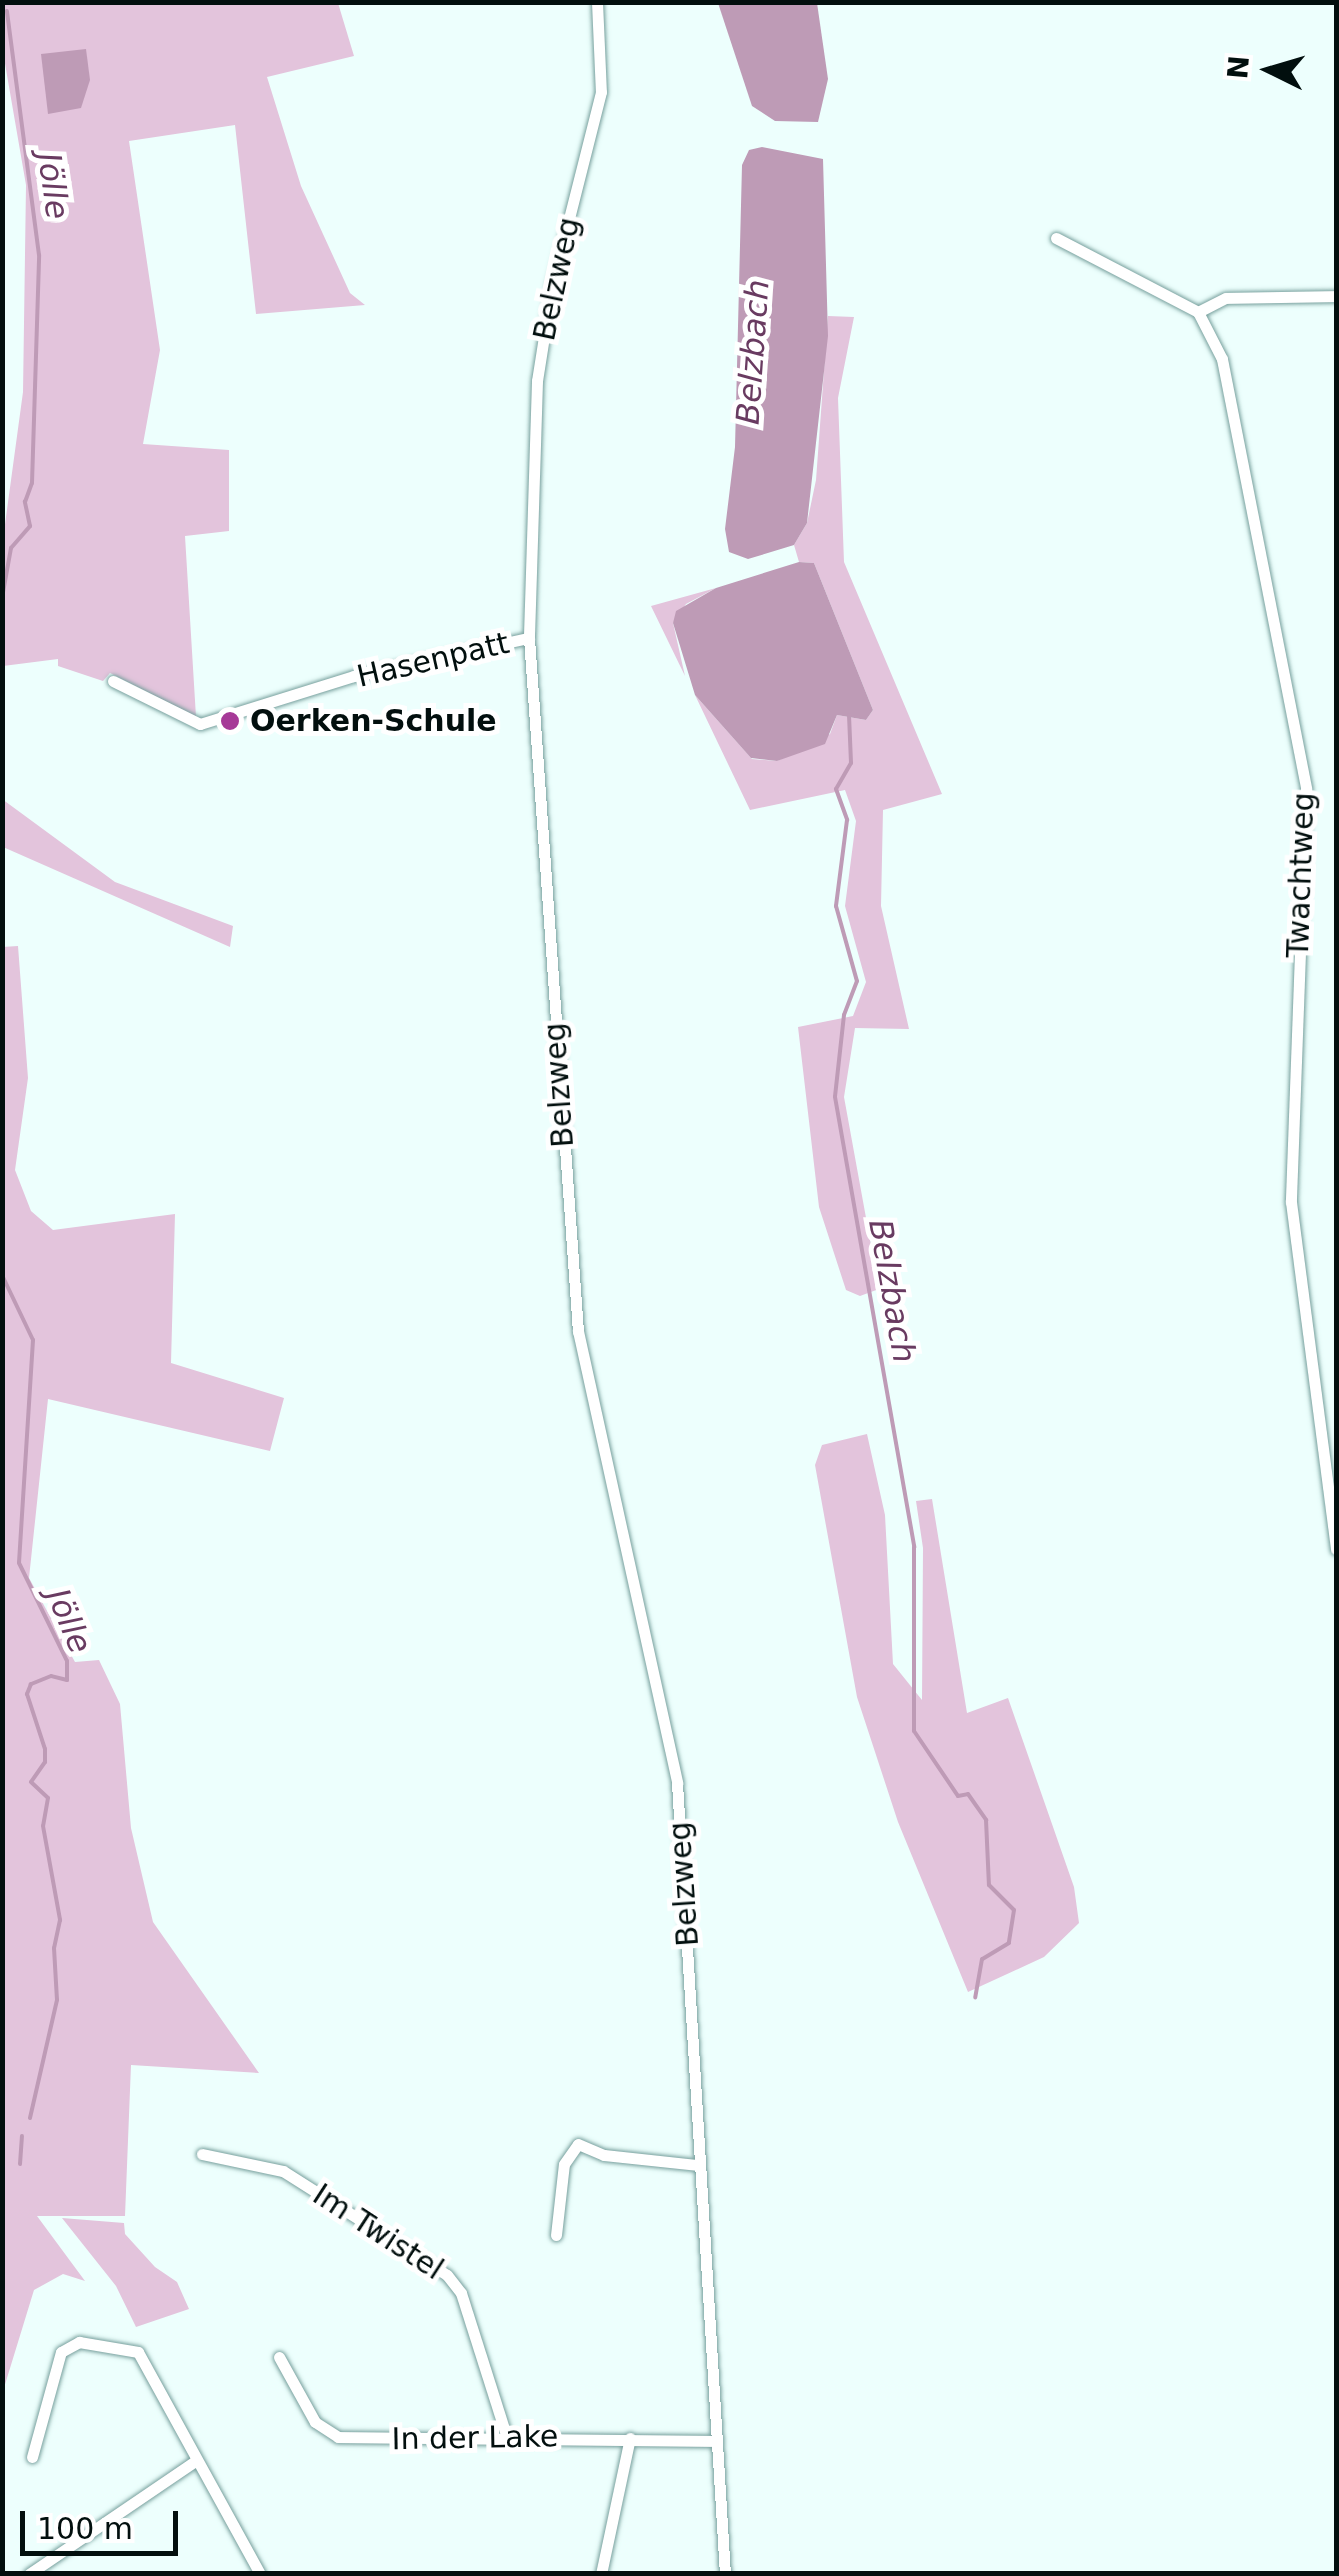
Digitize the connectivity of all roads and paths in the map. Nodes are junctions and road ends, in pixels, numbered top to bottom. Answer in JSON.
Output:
{"nodes":[{"id":1,"x":596,"y":2,"type":"edge"},
{"id":2,"x":1056,"y":238,"type":"dead end"},
{"id":3,"x":1336,"y":296,"type":"edge"},
{"id":4,"x":1198,"y":312,"type":"junction"},
{"id":5,"x":529,"y":638,"type":"junction"},
{"id":6,"x":113,"y":681,"type":"dead end"},
{"id":7,"x":1336,"y":1550,"type":"edge"},
{"id":8,"x":202,"y":2154,"type":"dead end"},
{"id":9,"x":698,"y":2165,"type":"junction"},
{"id":10,"x":556,"y":2235,"type":"dead end"},
{"id":11,"x":279,"y":2357,"type":"dead end"},
{"id":12,"x":37,"y":2434,"type":"junction"},
{"id":13,"x":51,"y":2437,"type":"dead end"},
{"id":14,"x":507,"y":2438,"type":"junction"},
{"id":15,"x":630,"y":2438,"type":"junction"},
{"id":16,"x":714,"y":2442,"type":"junction"},
{"id":17,"x":32,"y":2457,"type":"dead end"},
{"id":18,"x":196,"y":2461,"type":"junction"},
{"id":19,"x":28,"y":2574,"type":"edge"},
{"id":20,"x":260,"y":2574,"type":"edge"},
{"id":21,"x":601,"y":2574,"type":"edge"},
{"id":22,"x":725,"y":2574,"type":"edge"}],
"edges":[{"from":1,"to":5,"type":"street","name":"Belzweg"},
{"from":2,"to":4,"type":"street"},
{"from":3,"to":4,"type":"street"},
{"from":4,"to":7,"type":"street","name":"Twachtweg"},
{"from":5,"to":6,"type":"street","name":"Hasenpatt"},
{"from":5,"to":9,"type":"street","name":"Belzweg"},
{"from":8,"to":14,"type":"street","name":"Im Twistel"},
{"from":9,"to":10,"type":"street"},
{"from":9,"to":16,"type":"street","name":"Belzweg"},
{"from":11,"to":14,"type":"street","name":"In der Lake"},
{"from":12,"to":13,"type":"street"},
{"from":12,"to":17,"type":"street"},
{"from":12,"to":18,"type":"street"},
{"from":14,"to":15,"type":"street","name":"In der Lake"},
{"from":15,"to":16,"type":"street","name":"In der Lake"},
{"from":15,"to":21,"type":"street"},
{"from":16,"to":22,"type":"street","name":"Belzweg"},
{"from":18,"to":19,"type":"street"},
{"from":18,"to":20,"type":"street"}]}
